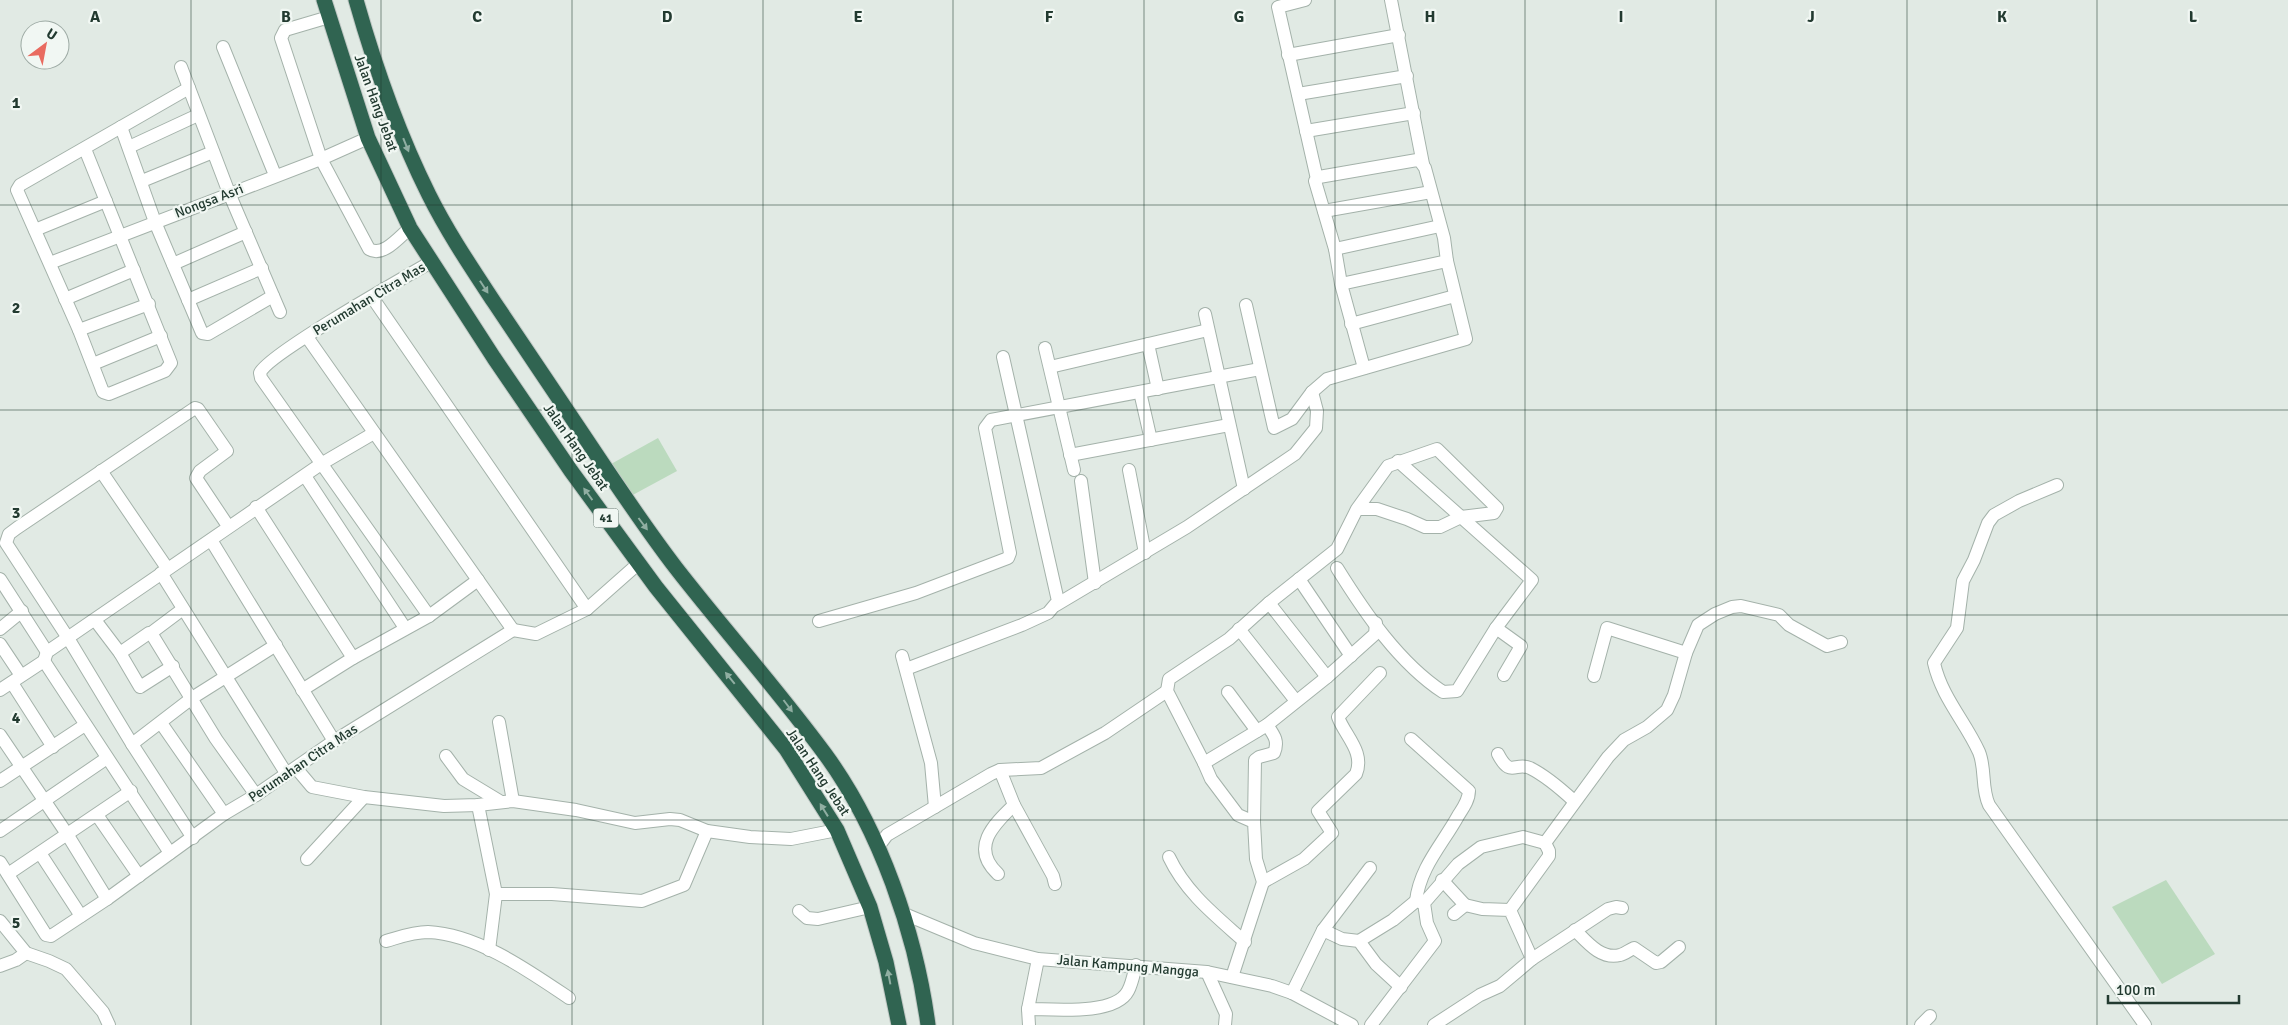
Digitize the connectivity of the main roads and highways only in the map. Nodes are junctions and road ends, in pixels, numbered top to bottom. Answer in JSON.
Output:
{"nodes":[{"id":1,"x":324,"y":0,"type":"edge"},
{"id":2,"x":356,"y":0,"type":"edge"},
{"id":3,"x":808,"y":733,"type":"junction"},
{"id":4,"x":786,"y":749,"type":"junction"},
{"id":5,"x":899,"y":1025,"type":"edge"},
{"id":6,"x":928,"y":1025,"type":"edge"}],
"edges":[{"from":4,"to":1,"type":"highway","name":"Jalan Hang Jebat","number":"41","one_way":true},
{"from":2,"to":3,"type":"highway","one_way":true},
{"from":3,"to":4,"type":"highway"},
{"from":3,"to":6,"type":"highway"},
{"from":5,"to":4,"type":"highway","name":"Jalan Hang Jebat","number":"41","one_way":true}]}
